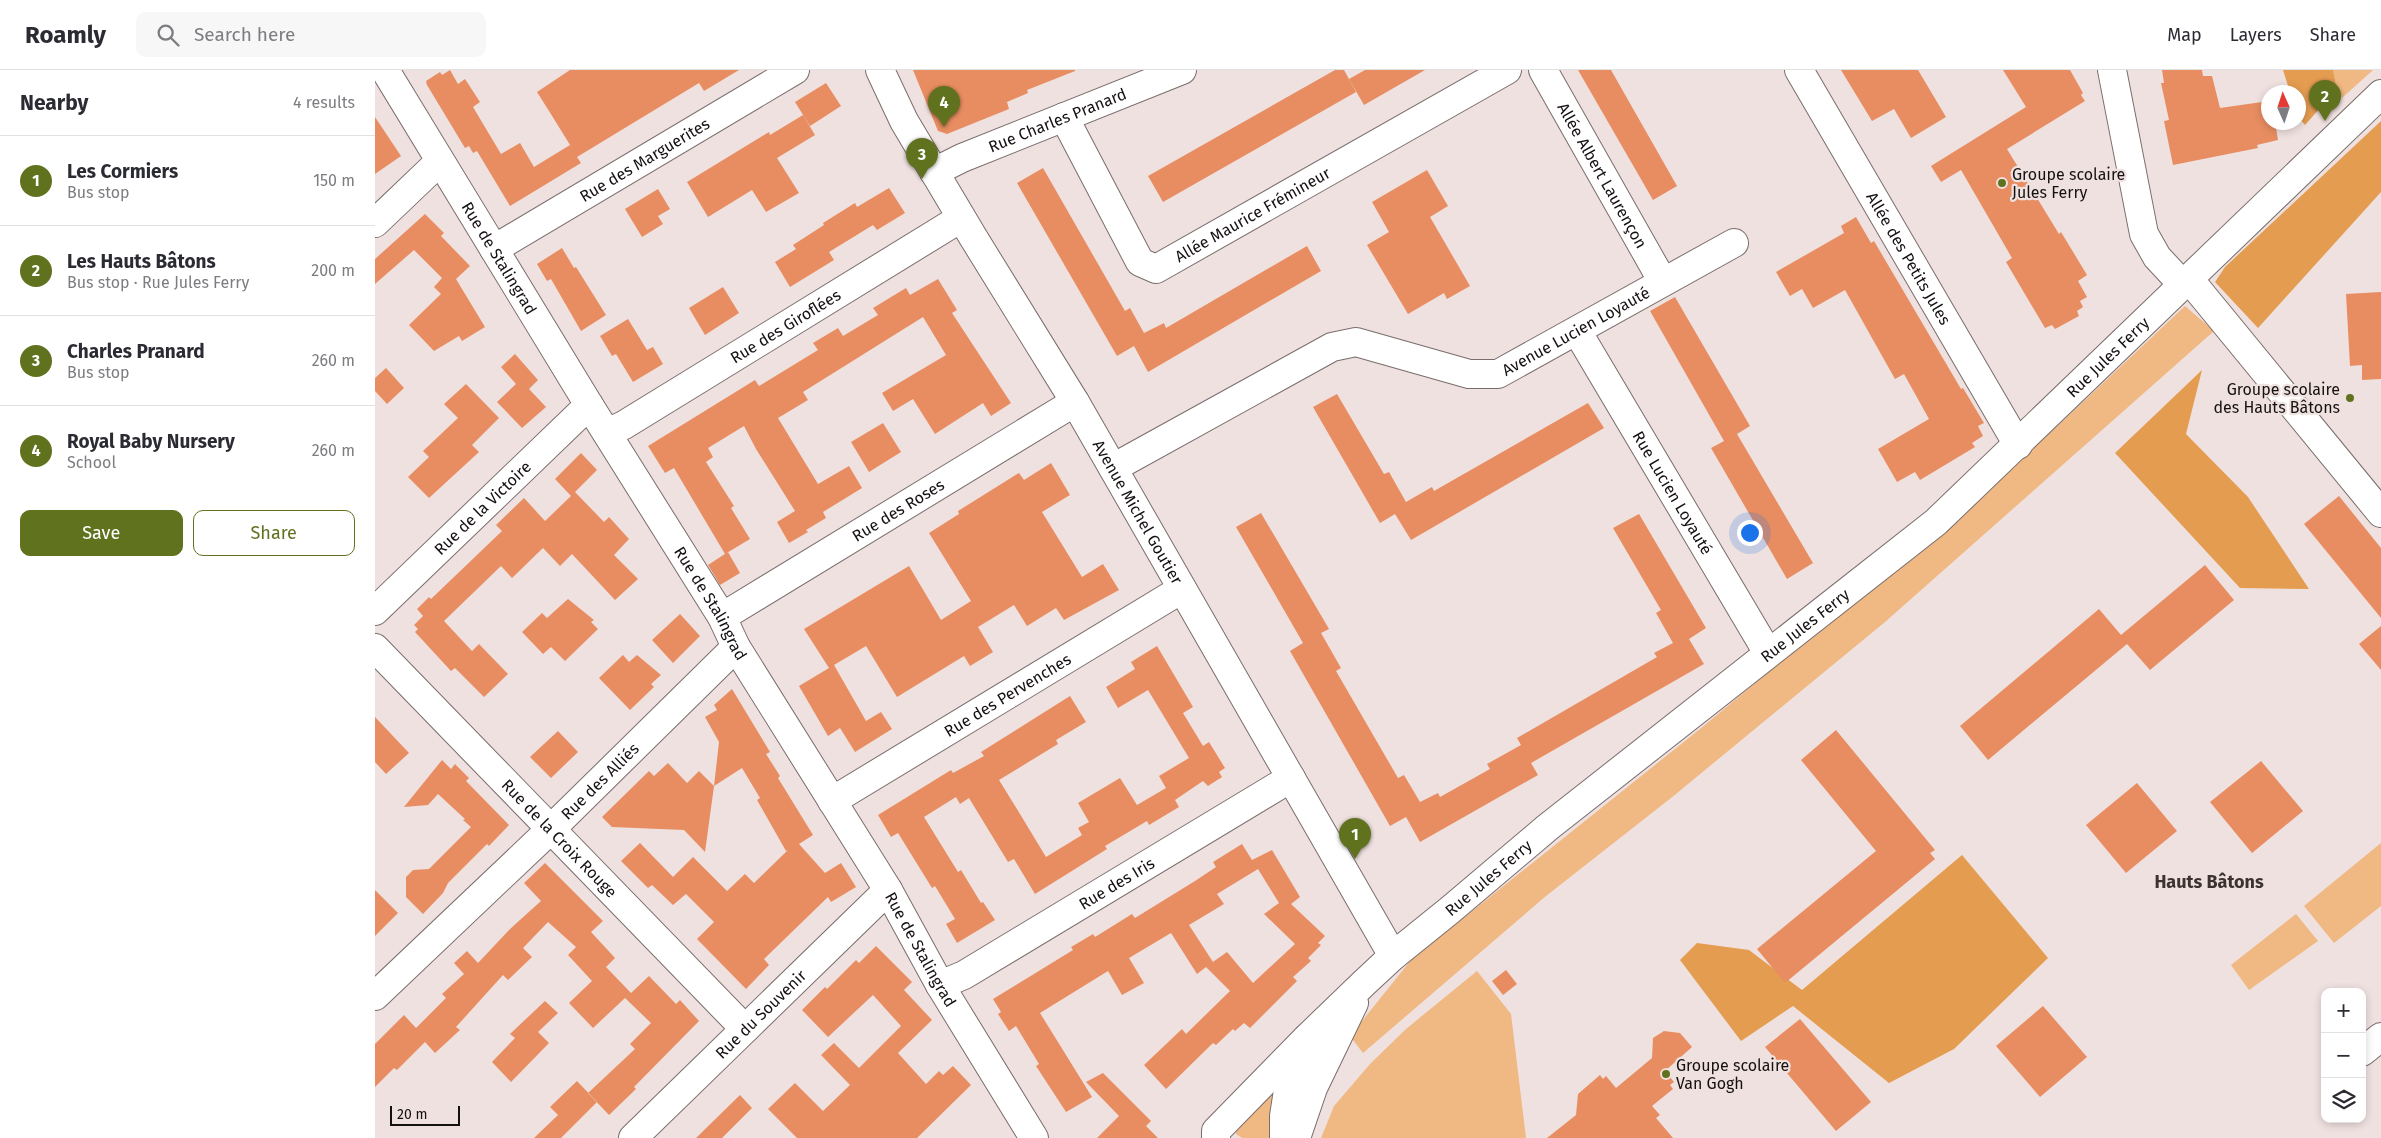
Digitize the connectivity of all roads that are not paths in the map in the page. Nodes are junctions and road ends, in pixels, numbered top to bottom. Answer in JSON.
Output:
{"nodes":[{"id":1,"x":385,"y":70,"type":"edge"},
{"id":2,"x":795,"y":70,"type":"edge"},
{"id":3,"x":880,"y":70,"type":"edge"},
{"id":4,"x":1182,"y":70,"type":"edge"},
{"id":5,"x":1507,"y":70,"type":"edge"},
{"id":6,"x":1543,"y":70,"type":"edge"},
{"id":7,"x":1799,"y":70,"type":"edge"},
{"id":8,"x":2112,"y":70,"type":"edge"},
{"id":9,"x":2381,"y":94,"type":"edge"},
{"id":10,"x":1064,"y":117,"type":"junction"},
{"id":11,"x":439,"y":162,"type":"junction"},
{"id":12,"x":934,"y":172,"type":"junction"},
{"id":13,"x":961,"y":218,"type":"junction"},
{"id":14,"x":375,"y":224,"type":"edge"},
{"id":15,"x":1734,"y":243,"type":"dead end"},
{"id":16,"x":494,"y":249,"type":"junction"},
{"id":17,"x":1663,"y":282,"type":"junction"},
{"id":18,"x":2186,"y":282,"type":"junction"},
{"id":19,"x":1577,"y":331,"type":"junction"},
{"id":20,"x":1075,"y":402,"type":"junction"},
{"id":21,"x":589,"y":405,"type":"junction"},
{"id":22,"x":607,"y":433,"type":"junction"},
{"id":23,"x":2018,"y":445,"type":"junction"},
{"id":24,"x":1113,"y":468,"type":"junction"},
{"id":25,"x":2381,"y":513,"type":"edge"},
{"id":26,"x":1182,"y":589,"type":"junction"},
{"id":27,"x":375,"y":611,"type":"edge"},
{"id":28,"x":722,"y":617,"type":"junction"},
{"id":29,"x":736,"y":647,"type":"junction"},
{"id":30,"x":375,"y":648,"type":"edge"},
{"id":31,"x":1768,"y":654,"type":"junction"},
{"id":32,"x":1291,"y":778,"type":"junction"},
{"id":33,"x":832,"y":801,"type":"junction"},
{"id":34,"x":550,"y":830,"type":"junction"},
{"id":35,"x":888,"y":890,"type":"junction"},
{"id":36,"x":1393,"y":956,"type":"junction"},
{"id":37,"x":1364,"y":983,"type":"junction"},
{"id":38,"x":940,"y":985,"type":"junction"},
{"id":39,"x":375,"y":996,"type":"edge"},
{"id":40,"x":745,"y":1029,"type":"junction"},
{"id":41,"x":2381,"y":1037,"type":"edge"},
{"id":42,"x":1307,"y":1038,"type":"junction"},
{"id":43,"x":2366,"y":1049,"type":"edge"},
{"id":44,"x":633,"y":1138,"type":"edge"},
{"id":45,"x":1034,"y":1138,"type":"edge"},
{"id":46,"x":1216,"y":1138,"type":"edge"},
{"id":47,"x":1284,"y":1138,"type":"edge"},
{"id":48,"x":1296,"y":1138,"type":"edge"}],
"edges":[{"from":1,"to":11,"type":"street","name":"Rue de Stalingrad"},
{"from":2,"to":16,"type":"street","name":"Rue des Marguerites"},
{"from":3,"to":12,"type":"street","name":"Avenue Michel Goutier"},
{"from":4,"to":10,"type":"street","name":"Rue Charles Pranard"},
{"from":5,"to":10,"type":"street","name":"Allée Maurice Frémineur"},
{"from":6,"to":17,"type":"street","name":"Allée Albert Laurençon"},
{"from":7,"to":23,"type":"street","name":"Allée des Petits Jules"},
{"from":8,"to":18,"type":"street"},
{"from":9,"to":18,"type":"street","name":"Rue Jules Ferry"},
{"from":10,"to":12,"type":"street","name":"Rue Charles Pranard"},
{"from":11,"to":14,"type":"street"},
{"from":11,"to":16,"type":"street","name":"Rue de Stalingrad"},
{"from":12,"to":13,"type":"street","name":"Avenue Michel Goutier"},
{"from":13,"to":20,"type":"street","name":"Avenue Michel Goutier"},
{"from":13,"to":22,"type":"street","name":"Rue des Giroflées"},
{"from":15,"to":17,"type":"street","name":"Avenue Lucien Loyauté"},
{"from":16,"to":21,"type":"street","name":"Rue de Stalingrad"},
{"from":17,"to":19,"type":"street","name":"Avenue Lucien Loyauté"},
{"from":18,"to":23,"type":"street","name":"Rue Jules Ferry"},
{"from":18,"to":25,"type":"street"},
{"from":19,"to":24,"type":"street","name":"Avenue Lucien Loyauté"},
{"from":19,"to":31,"type":"street","name":"Rue Lucien Loyauté"},
{"from":20,"to":24,"type":"street","name":"Avenue Michel Goutier"},
{"from":20,"to":28,"type":"street","name":"Rue des Roses"},
{"from":21,"to":22,"type":"street","name":"Rue de Stalingrad"},
{"from":21,"to":27,"type":"street","name":"Rue de la Victoire"},
{"from":22,"to":28,"type":"street","name":"Rue de Stalingrad"},
{"from":23,"to":31,"type":"street","name":"Rue Jules Ferry"},
{"from":24,"to":26,"type":"street","name":"Avenue Michel Goutier"},
{"from":26,"to":32,"type":"street","name":"Avenue Michel Goutier"},
{"from":26,"to":33,"type":"street","name":"Rue des Pervenches"},
{"from":28,"to":29,"type":"street","name":"Rue de Stalingrad"},
{"from":29,"to":33,"type":"street","name":"Rue de Stalingrad"},
{"from":29,"to":34,"type":"street","name":"Rue des Alliés"},
{"from":30,"to":34,"type":"street","name":"Rue de la Croix Rouge"},
{"from":31,"to":36,"type":"street","name":"Rue Jules Ferry"},
{"from":32,"to":36,"type":"street","name":"Avenue Michel Goutier"},
{"from":32,"to":38,"type":"street","name":"Rue des Iris"},
{"from":33,"to":35,"type":"street","name":"Rue de Stalingrad"},
{"from":34,"to":39,"type":"street","name":"Rue des Alliés"},
{"from":34,"to":40,"type":"street","name":"Rue de la Croix Rouge"},
{"from":35,"to":38,"type":"street","name":"Rue de Stalingrad"},
{"from":35,"to":40,"type":"street","name":"Rue du Souvenir"},
{"from":36,"to":37,"type":"street","name":"Rue Jules Ferry"},
{"from":37,"to":42,"type":"street","name":"Rue Jules Ferry"},
{"from":37,"to":48,"type":"street"},
{"from":38,"to":45,"type":"street","name":"Rue de Stalingrad"},
{"from":40,"to":44,"type":"street","name":"Rue du Souvenir"},
{"from":41,"to":43,"type":"street"},
{"from":42,"to":46,"type":"street","name":"Rue Jules Ferry"},
{"from":42,"to":47,"type":"street"}]}
